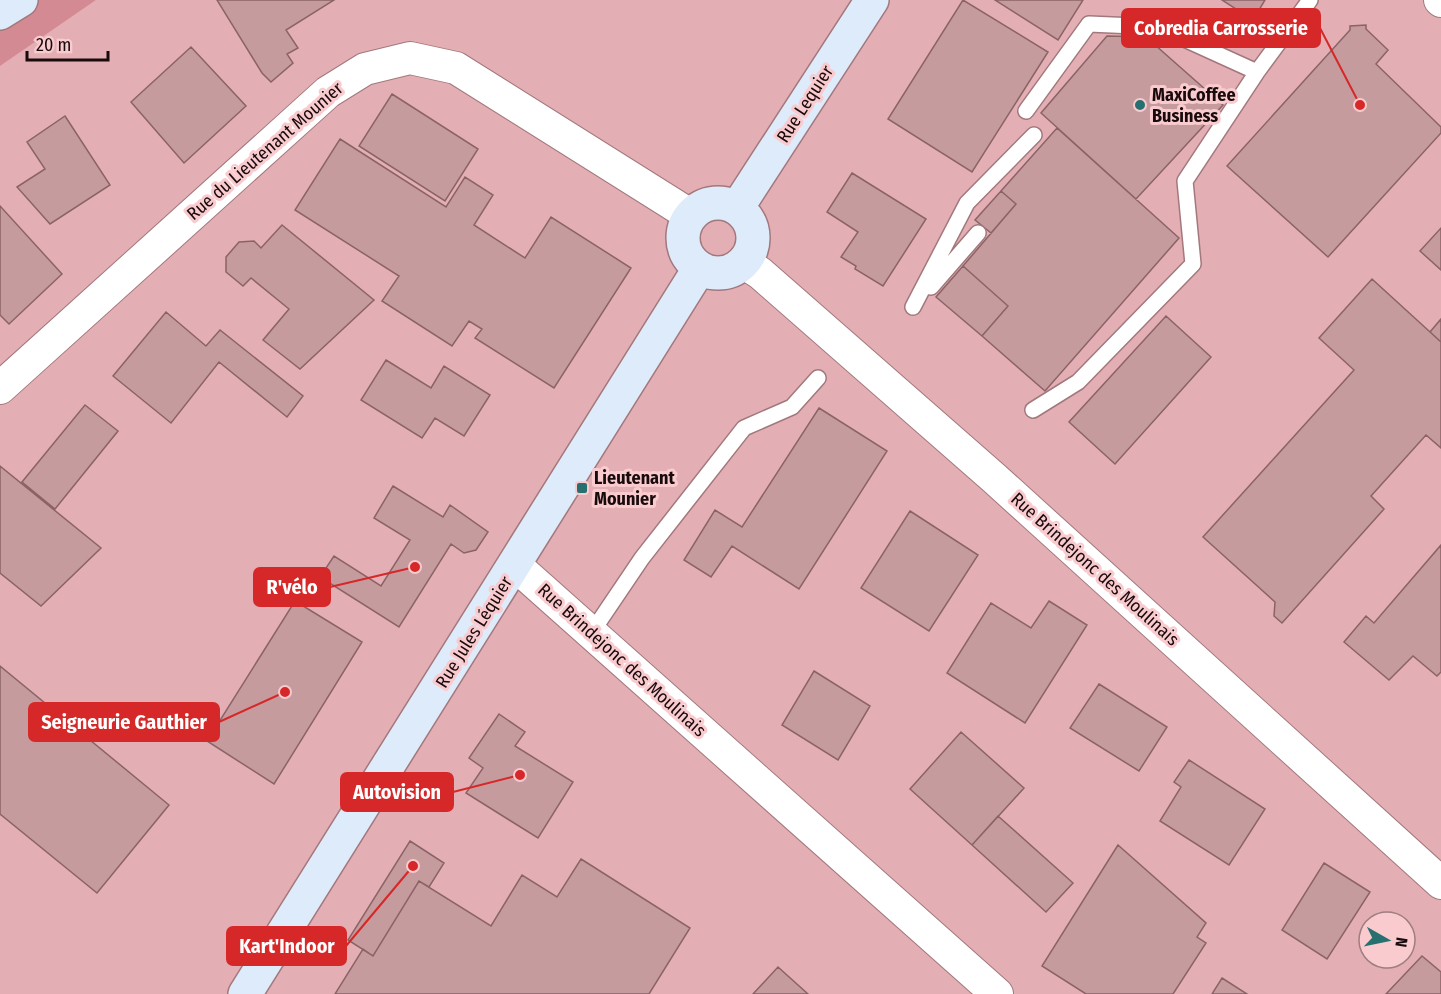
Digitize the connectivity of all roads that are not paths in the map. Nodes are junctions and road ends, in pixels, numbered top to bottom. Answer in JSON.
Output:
{"nodes":[{"id":1,"x":21,"y":0,"type":"edge"},
{"id":2,"x":872,"y":0,"type":"edge"},
{"id":3,"x":1310,"y":0,"type":"edge"},
{"id":4,"x":0,"y":13,"type":"edge"},
{"id":5,"x":1257,"y":72,"type":"junction"},
{"id":6,"x":1026,"y":111,"type":"dead end"},
{"id":7,"x":1034,"y":135,"type":"dead end"},
{"id":8,"x":737,"y":208,"type":"junction"},
{"id":9,"x":690,"y":215,"type":"junction"},
{"id":10,"x":978,"y":233,"type":"dead end"},
{"id":11,"x":743,"y":262,"type":"junction"},
{"id":12,"x":699,"y":268,"type":"junction"},
{"id":13,"x":818,"y":378,"type":"dead end"},
{"id":14,"x":0,"y":388,"type":"edge"},
{"id":15,"x":1033,"y":410,"type":"dead end"},
{"id":16,"x":516,"y":566,"type":"junction"},
{"id":17,"x":592,"y":632,"type":"junction"},
{"id":18,"x":1441,"y":883,"type":"edge"},
{"id":19,"x":245,"y":994,"type":"edge"},
{"id":20,"x":997,"y":994,"type":"edge"}],
"edges":[{"from":1,"to":4,"type":"street"},
{"from":2,"to":8,"type":"street","name":"Rue Lequier"},
{"from":3,"to":5,"type":"lane"},
{"from":5,"to":6,"type":"lane"},
{"from":5,"to":15,"type":"lane"},
{"from":7,"to":10,"type":"lane"},
{"from":8,"to":9,"type":"street"},
{"from":8,"to":11,"type":"street"},
{"from":9,"to":12,"type":"street"},
{"from":9,"to":14,"type":"street","name":"Rue du Lieutenant Mounier"},
{"from":11,"to":12,"type":"street"},
{"from":11,"to":18,"type":"street","name":"Rue Brindejonc des Moulinais"},
{"from":12,"to":16,"type":"street","name":"Rue Jules Léquier"},
{"from":13,"to":17,"type":"lane"},
{"from":16,"to":17,"type":"street","name":"Rue Brindejonc des Moulinais"},
{"from":16,"to":19,"type":"street","name":"Rue Jules Léquier"},
{"from":17,"to":20,"type":"street","name":"Rue Brindejonc des Moulinais"}]}
